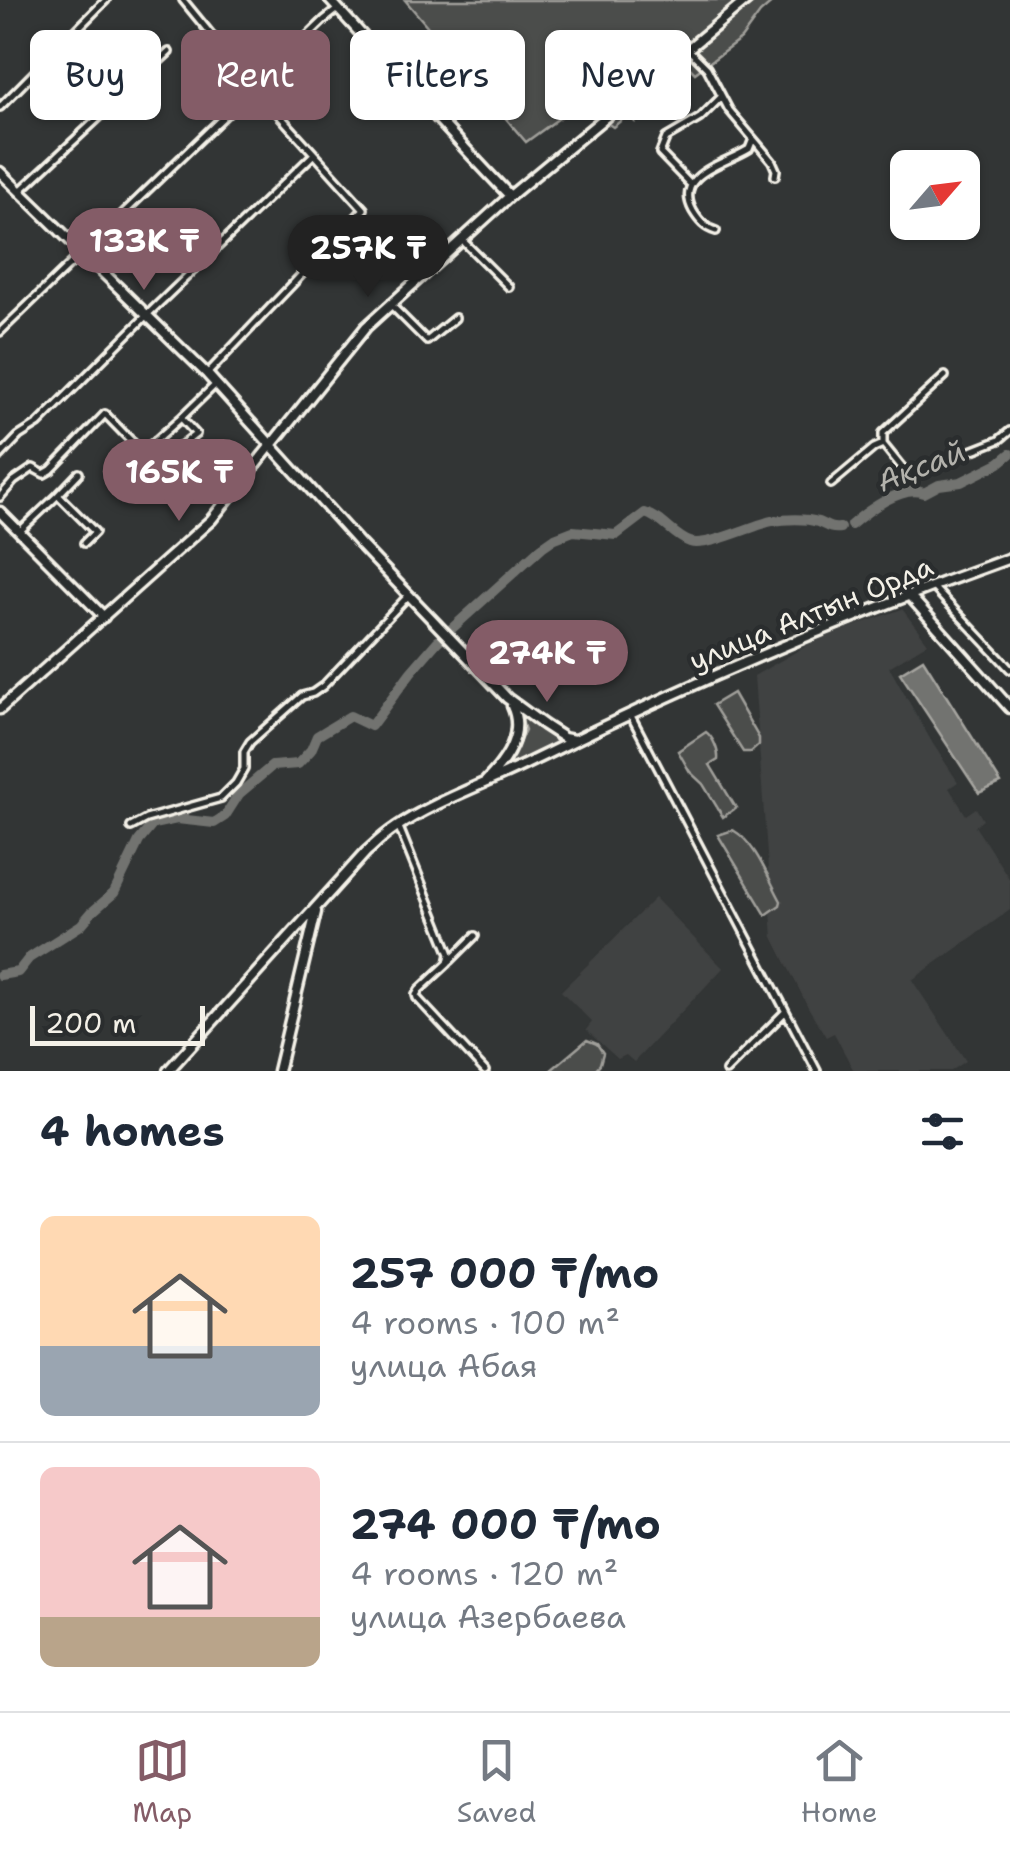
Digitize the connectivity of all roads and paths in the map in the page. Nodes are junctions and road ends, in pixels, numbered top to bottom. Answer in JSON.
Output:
{"nodes":[{"id":1,"x":106,"y":0,"type":"edge"},
{"id":2,"x":183,"y":0,"type":"edge"},
{"id":3,"x":330,"y":0,"type":"edge"},
{"id":4,"x":748,"y":0,"type":"edge"},
{"id":5,"x":338,"y":9,"type":"junction"},
{"id":6,"x":207,"y":30,"type":"edge"},
{"id":7,"x":314,"y":30,"type":"edge"},
{"id":8,"x":691,"y":47,"type":"edge"},
{"id":9,"x":169,"y":52,"type":"dead end"},
{"id":10,"x":691,"y":52,"type":"edge"},
{"id":11,"x":721,"y":97,"type":"junction"},
{"id":12,"x":0,"y":106,"type":"edge"},
{"id":13,"x":220,"y":120,"type":"edge"},
{"id":14,"x":284,"y":120,"type":"edge"},
{"id":15,"x":602,"y":120,"type":"edge"},
{"id":16,"x":753,"y":139,"type":"junction"},
{"id":17,"x":314,"y":154,"type":"junction"},
{"id":18,"x":0,"y":172,"type":"edge"},
{"id":19,"x":774,"y":176,"type":"dead end"},
{"id":20,"x":690,"y":184,"type":"junction"},
{"id":21,"x":20,"y":192,"type":"junction"},
{"id":22,"x":510,"y":196,"type":"junction"},
{"id":23,"x":716,"y":231,"type":"dead end"},
{"id":24,"x":462,"y":240,"type":"junction"},
{"id":25,"x":84,"y":252,"type":"junction"},
{"id":26,"x":509,"y":287,"type":"dead end"},
{"id":27,"x":391,"y":304,"type":"junction"},
{"id":28,"x":146,"y":315,"type":"junction"},
{"id":29,"x":455,"y":318,"type":"dead end"},
{"id":30,"x":0,"y":332,"type":"edge"},
{"id":31,"x":207,"y":374,"type":"junction"},
{"id":32,"x":945,"y":376,"type":"dead end"},
{"id":33,"x":216,"y":384,"type":"junction"},
{"id":34,"x":180,"y":418,"type":"junction"},
{"id":35,"x":1010,"y":431,"type":"edge"},
{"id":36,"x":883,"y":444,"type":"junction"},
{"id":37,"x":152,"y":445,"type":"junction"},
{"id":38,"x":270,"y":446,"type":"junction"},
{"id":39,"x":0,"y":456,"type":"edge"},
{"id":40,"x":79,"y":473,"type":"dead end"},
{"id":41,"x":832,"y":484,"type":"dead end"},
{"id":42,"x":58,"y":495,"type":"junction"},
{"id":43,"x":0,"y":497,"type":"edge"},
{"id":44,"x":1,"y":515,"type":"edge"},
{"id":45,"x":19,"y":532,"type":"junction"},
{"id":46,"x":84,"y":543,"type":"dead end"},
{"id":47,"x":1010,"y":558,"type":"edge"},
{"id":48,"x":932,"y":586,"type":"junction"},
{"id":49,"x":409,"y":595,"type":"junction"},
{"id":50,"x":909,"y":595,"type":"junction"},
{"id":51,"x":104,"y":616,"type":"junction"},
{"id":52,"x":1010,"y":669,"type":"edge"},
{"id":53,"x":507,"y":698,"type":"junction"},
{"id":54,"x":1010,"y":708,"type":"edge"},
{"id":55,"x":0,"y":709,"type":"edge"},
{"id":56,"x":630,"y":714,"type":"junction"},
{"id":57,"x":574,"y":740,"type":"junction"},
{"id":58,"x":482,"y":786,"type":"junction"},
{"id":59,"x":398,"y":826,"type":"junction"},
{"id":60,"x":130,"y":827,"type":"dead end"},
{"id":61,"x":317,"y":908,"type":"junction"},
{"id":62,"x":476,"y":936,"type":"dead end"},
{"id":63,"x":448,"y":964,"type":"junction"},
{"id":64,"x":785,"y":1012,"type":"junction"},
{"id":65,"x":168,"y":1071,"type":"edge"},
{"id":66,"x":278,"y":1071,"type":"edge"},
{"id":67,"x":486,"y":1071,"type":"edge"},
{"id":68,"x":726,"y":1071,"type":"edge"},
{"id":69,"x":816,"y":1071,"type":"edge"}],
"edges":[{"from":1,"to":12,"type":"street"},
{"from":2,"to":6,"type":"street"},
{"from":3,"to":5,"type":"main road"},
{"from":4,"to":8,"type":"main road"},
{"from":5,"to":7,"type":"street"},
{"from":5,"to":22,"type":"main road"},
{"from":9,"to":21,"type":"street"},
{"from":10,"to":11,"type":"street"},
{"from":11,"to":16,"type":"street"},
{"from":11,"to":20,"type":"street"},
{"from":13,"to":25,"type":"street"},
{"from":14,"to":17,"type":"street"},
{"from":15,"to":22,"type":"main road"},
{"from":16,"to":19,"type":"street"},
{"from":16,"to":20,"type":"street"},
{"from":17,"to":28,"type":"street"},
{"from":17,"to":31,"type":"street"},
{"from":18,"to":21,"type":"main road"},
{"from":20,"to":23,"type":"street"},
{"from":21,"to":25,"type":"main road"},
{"from":22,"to":24,"type":"main road"},
{"from":24,"to":26,"type":"street"},
{"from":24,"to":27,"type":"main road"},
{"from":25,"to":28,"type":"main road"},
{"from":25,"to":30,"type":"street"},
{"from":27,"to":29,"type":"street"},
{"from":27,"to":38,"type":"main road"},
{"from":28,"to":31,"type":"main road"},
{"from":28,"to":39,"type":"street"},
{"from":31,"to":33,"type":"main road"},
{"from":32,"to":36,"type":"street"},
{"from":33,"to":34,"type":"street"},
{"from":33,"to":38,"type":"main road"},
{"from":34,"to":37,"type":"street"},
{"from":34,"to":37,"type":"street"},
{"from":35,"to":36,"type":"street"},
{"from":36,"to":41,"type":"street"},
{"from":37,"to":43,"type":"street"},
{"from":38,"to":49,"type":"main road"},
{"from":38,"to":51,"type":"main road"},
{"from":40,"to":42,"type":"street"},
{"from":42,"to":45,"type":"street"},
{"from":42,"to":46,"type":"street"},
{"from":44,"to":45,"type":"main road"},
{"from":45,"to":51,"type":"main road"},
{"from":47,"to":48,"type":"main road","name":"улица Алтын Орда"},
{"from":48,"to":50,"type":"main road","name":"улица Алтын Орда"},
{"from":48,"to":52,"type":"street"},
{"from":49,"to":53,"type":"main road"},
{"from":49,"to":60,"type":"street"},
{"from":50,"to":54,"type":"main road"},
{"from":50,"to":56,"type":"main road","name":"улица Алтын Орда"},
{"from":51,"to":55,"type":"main road"},
{"from":53,"to":57,"type":"main road"},
{"from":53,"to":58,"type":"main road"},
{"from":56,"to":57,"type":"main road","name":"улица Алтын Орда"},
{"from":56,"to":64,"type":"street"},
{"from":57,"to":58,"type":"main road","name":"улица Алтын Орда"},
{"from":58,"to":59,"type":"main road","name":"улица Алтын Орда"},
{"from":59,"to":61,"type":"main road","name":"улица Алтын Орда"},
{"from":59,"to":63,"type":"street"},
{"from":61,"to":65,"type":"main road","name":"улица Алтын Орда"},
{"from":61,"to":66,"type":"main road"},
{"from":62,"to":63,"type":"street"},
{"from":63,"to":67,"type":"street"},
{"from":64,"to":68,"type":"street"},
{"from":64,"to":69,"type":"street"}]}
